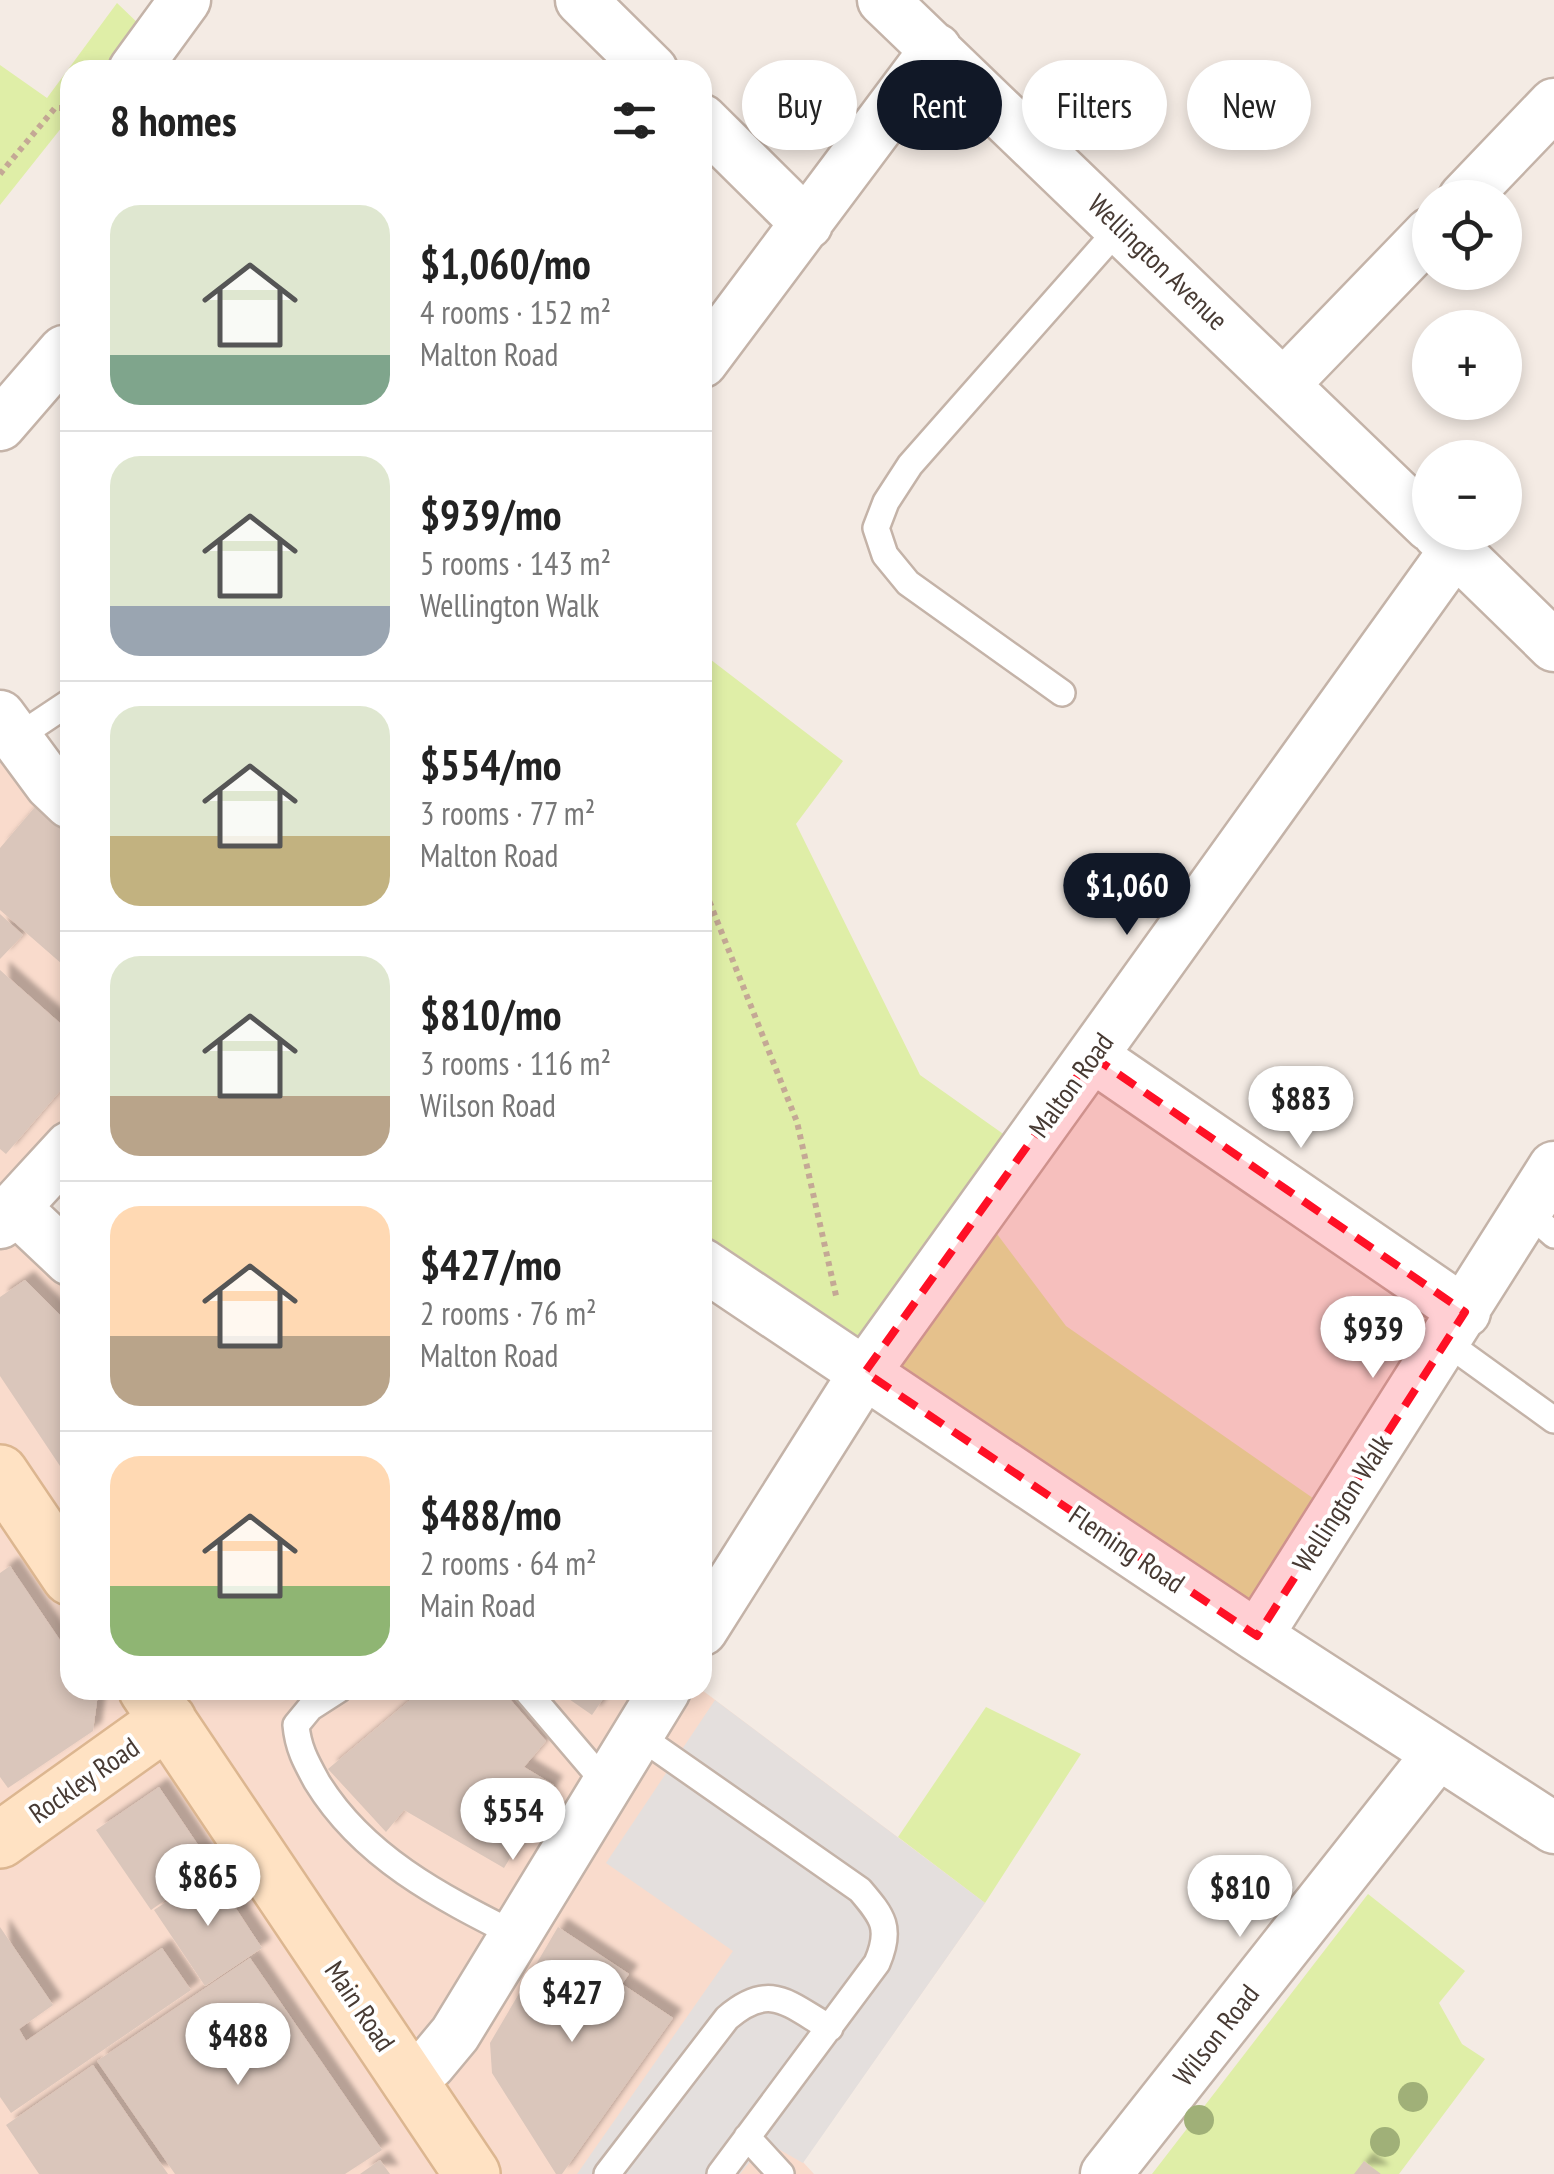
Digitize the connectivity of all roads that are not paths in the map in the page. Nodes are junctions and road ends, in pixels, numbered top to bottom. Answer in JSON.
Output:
{"nodes":[{"id":1,"x":185,"y":0,"type":"edge"},
{"id":2,"x":582,"y":0,"type":"edge"},
{"id":3,"x":911,"y":17,"type":"edge"},
{"id":4,"x":141,"y":60,"type":"edge"},
{"id":5,"x":642,"y":60,"type":"edge"},
{"id":6,"x":1554,"y":104,"type":"edge"},
{"id":7,"x":712,"y":130,"type":"edge"},
{"id":8,"x":1481,"y":180,"type":"edge"},
{"id":9,"x":807,"y":224,"type":"junction"},
{"id":10,"x":1121,"y":226,"type":"junction"},
{"id":11,"x":1412,"y":252,"type":"edge"},
{"id":12,"x":712,"y":349,"type":"edge"},
{"id":13,"x":60,"y":356,"type":"edge"},
{"id":14,"x":1284,"y":384,"type":"junction"},
{"id":15,"x":0,"y":424,"type":"edge"},
{"id":16,"x":1412,"y":508,"type":"edge"},
{"id":17,"x":1432,"y":550,"type":"edge"},
{"id":18,"x":1455,"y":550,"type":"edge"},
{"id":19,"x":1554,"y":646,"type":"edge"},
{"id":20,"x":1062,"y":692,"type":"dead end"},
{"id":21,"x":60,"y":706,"type":"edge"},
{"id":22,"x":8,"y":727,"type":"edge"},
{"id":23,"x":60,"y":793,"type":"edge"},
{"id":24,"x":1092,"y":1056,"type":"junction"},
{"id":25,"x":60,"y":1159,"type":"edge"},
{"id":26,"x":1554,"y":1167,"type":"edge"},
{"id":27,"x":7,"y":1216,"type":"edge"},
{"id":28,"x":1540,"y":1223,"type":"edge"},
{"id":29,"x":60,"y":1253,"type":"edge"},
{"id":30,"x":712,"y":1271,"type":"edge"},
{"id":31,"x":1455,"y":1327,"type":"junction"},
{"id":32,"x":865,"y":1372,"type":"junction"},
{"id":33,"x":1554,"y":1420,"type":"edge"},
{"id":34,"x":0,"y":1473,"type":"edge"},
{"id":35,"x":60,"y":1561,"type":"edge"},
{"id":36,"x":712,"y":1614,"type":"edge"},
{"id":37,"x":1257,"y":1636,"type":"junction"},
{"id":38,"x":322,"y":1700,"type":"edge"},
{"id":39,"x":535,"y":1700,"type":"edge"},
{"id":40,"x":659,"y":1700,"type":"edge"},
{"id":41,"x":157,"y":1705,"type":"edge"},
{"id":42,"x":638,"y":1735,"type":"junction"},
{"id":43,"x":1437,"y":1755,"type":"junction"},
{"id":44,"x":607,"y":1785,"type":"junction"},
{"id":45,"x":1554,"y":1828,"type":"edge"},
{"id":46,"x":0,"y":1840,"type":"edge"},
{"id":47,"x":516,"y":1935,"type":"junction"},
{"id":48,"x":830,"y":2028,"type":"junction"},
{"id":49,"x":410,"y":2080,"type":"junction"},
{"id":50,"x":748,"y":2137,"type":"junction"},
{"id":51,"x":472,"y":2174,"type":"edge"},
{"id":52,"x":607,"y":2174,"type":"edge"},
{"id":53,"x":720,"y":2174,"type":"edge"},
{"id":54,"x":781,"y":2174,"type":"edge"},
{"id":55,"x":1106,"y":2174,"type":"edge"}],
"edges":[{"from":1,"to":4,"type":"street"},
{"from":2,"to":5,"type":"street"},
{"from":3,"to":9,"type":"street"},
{"from":3,"to":10,"type":"street","name":"Wellington Avenue"},
{"from":6,"to":8,"type":"street"},
{"from":7,"to":9,"type":"street"},
{"from":9,"to":12,"type":"street"},
{"from":10,"to":14,"type":"street","name":"Wellington Avenue"},
{"from":10,"to":20,"type":"lane"},
{"from":11,"to":14,"type":"street"},
{"from":13,"to":15,"type":"street"},
{"from":14,"to":16,"type":"street","name":"Wellington Avenue"},
{"from":17,"to":24,"type":"street","name":"Malton Road"},
{"from":18,"to":19,"type":"street","name":"Wellington Avenue"},
{"from":21,"to":22,"type":"lane"},
{"from":22,"to":23,"type":"street"},
{"from":24,"to":31,"type":"street"},
{"from":24,"to":32,"type":"street","name":"Malton Road"},
{"from":25,"to":27,"type":"street"},
{"from":26,"to":28,"type":"street","name":"Wellington Walk"},
{"from":27,"to":29,"type":"street"},
{"from":28,"to":31,"type":"street","name":"Wellington Walk"},
{"from":30,"to":32,"type":"street","name":"Fleming Road"},
{"from":31,"to":33,"type":"lane"},
{"from":31,"to":37,"type":"street","name":"Wellington Walk"},
{"from":32,"to":36,"type":"street","name":"Malton Road"},
{"from":32,"to":37,"type":"street","name":"Fleming Road"},
{"from":34,"to":35,"type":"main road"},
{"from":37,"to":43,"type":"street","name":"Fleming Road"},
{"from":38,"to":47,"type":"lane"},
{"from":39,"to":44,"type":"lane"},
{"from":40,"to":42,"type":"street"},
{"from":41,"to":46,"type":"main road","name":"Rockley Road"},
{"from":41,"to":49,"type":"main road","name":"Main Road"},
{"from":42,"to":44,"type":"street"},
{"from":42,"to":48,"type":"lane"},
{"from":43,"to":45,"type":"street","name":"Fleming Road"},
{"from":43,"to":55,"type":"street","name":"Wilson Road"},
{"from":44,"to":47,"type":"street"},
{"from":47,"to":49,"type":"street"},
{"from":48,"to":50,"type":"lane"},
{"from":48,"to":52,"type":"lane"},
{"from":49,"to":51,"type":"main road","name":"Main Road"},
{"from":50,"to":53,"type":"lane"},
{"from":50,"to":54,"type":"lane"}]}
